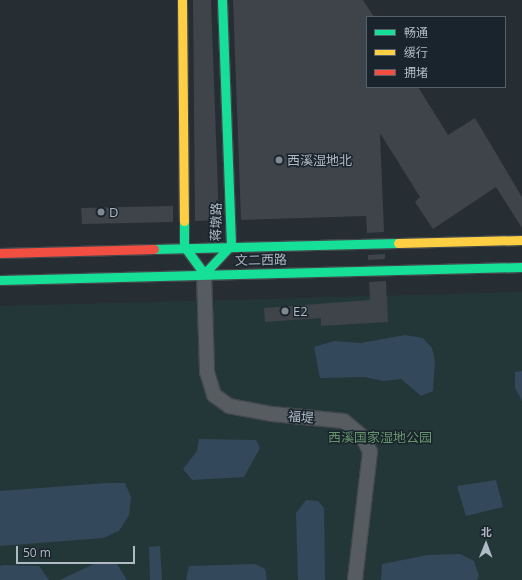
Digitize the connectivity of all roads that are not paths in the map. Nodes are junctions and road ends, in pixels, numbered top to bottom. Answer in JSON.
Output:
{"nodes":[{"id":1,"x":182,"y":0,"type":"edge"},
{"id":2,"x":222,"y":0,"type":"edge"},
{"id":3,"x":522,"y":240,"type":"edge"},
{"id":4,"x":231,"y":245,"type":"junction"},
{"id":5,"x":184,"y":246,"type":"junction"},
{"id":6,"x":0,"y":253,"type":"edge"},
{"id":7,"x":522,"y":267,"type":"edge"},
{"id":8,"x":204,"y":274,"type":"junction"},
{"id":9,"x":0,"y":280,"type":"edge"},
{"id":10,"x":356,"y":580,"type":"edge"}],
"edges":[{"from":1,"to":5,"type":"main road"},
{"from":2,"to":4,"type":"main road","name":"蒋墩路"},
{"from":3,"to":4,"type":"main road","name":"文二西路"},
{"from":4,"to":5,"type":"main road","name":"文二西路"},
{"from":4,"to":8,"type":"main road","name":"蒋墩路"},
{"from":5,"to":6,"type":"main road","name":"文二西路"},
{"from":5,"to":8,"type":"main road"},
{"from":7,"to":8,"type":"main road","name":"文二西路"},
{"from":8,"to":9,"type":"main road","name":"文二西路"},
{"from":8,"to":10,"type":"street","name":"福堤"}]}
